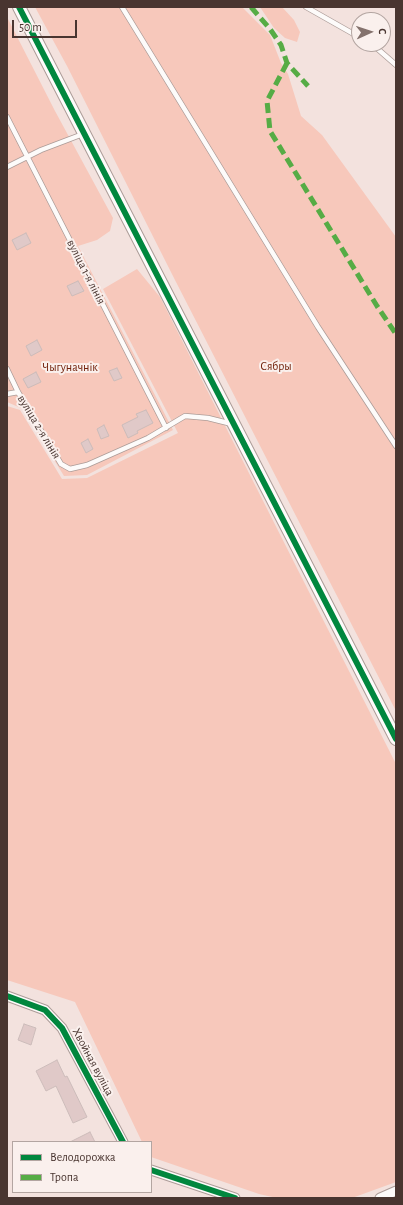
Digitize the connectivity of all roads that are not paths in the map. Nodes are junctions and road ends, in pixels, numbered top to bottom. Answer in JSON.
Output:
{"nodes":[{"id":1,"x":19,"y":7,"type":"edge"},
{"id":2,"x":122,"y":7,"type":"edge"},
{"id":3,"x":306,"y":7,"type":"edge"},
{"id":4,"x":351,"y":32,"type":"edge"},
{"id":5,"x":381,"y":52,"type":"edge"},
{"id":6,"x":396,"y":65,"type":"edge"},
{"id":7,"x":7,"y":117,"type":"edge"},
{"id":8,"x":84,"y":133,"type":"junction"},
{"id":9,"x":27,"y":157,"type":"junction"},
{"id":10,"x":7,"y":167,"type":"edge"},
{"id":11,"x":7,"y":369,"type":"edge"},
{"id":12,"x":18,"y":392,"type":"junction"},
{"id":13,"x":7,"y":394,"type":"edge"},
{"id":14,"x":234,"y":425,"type":"junction"},
{"id":15,"x":166,"y":428,"type":"junction"},
{"id":16,"x":396,"y":446,"type":"edge"},
{"id":17,"x":396,"y":739,"type":"edge"},
{"id":18,"x":7,"y":996,"type":"edge"},
{"id":19,"x":122,"y":1141,"type":"edge"},
{"id":20,"x":152,"y":1170,"type":"edge"},
{"id":21,"x":396,"y":1191,"type":"edge"},
{"id":22,"x":235,"y":1198,"type":"edge"},
{"id":23,"x":380,"y":1198,"type":"edge"}],
"edges":[{"from":1,"to":8,"type":"main road"},
{"from":2,"to":16,"type":"lane"},
{"from":3,"to":4,"type":"lane"},
{"from":5,"to":6,"type":"lane"},
{"from":7,"to":9,"type":"lane","name":"вуліца 1-я лінія"},
{"from":8,"to":9,"type":"lane"},
{"from":8,"to":14,"type":"main road"},
{"from":9,"to":10,"type":"lane"},
{"from":9,"to":15,"type":"lane","name":"вуліца 1-я лінія"},
{"from":11,"to":12,"type":"lane","name":"вуліца 2-я лінія"},
{"from":12,"to":13,"type":"lane"},
{"from":12,"to":15,"type":"lane","name":"вуліца 2-я лінія"},
{"from":14,"to":15,"type":"lane"},
{"from":14,"to":17,"type":"main road"},
{"from":18,"to":19,"type":"street","name":"Хвойная вуліца"},
{"from":20,"to":22,"type":"street"},
{"from":21,"to":23,"type":"street"}]}
